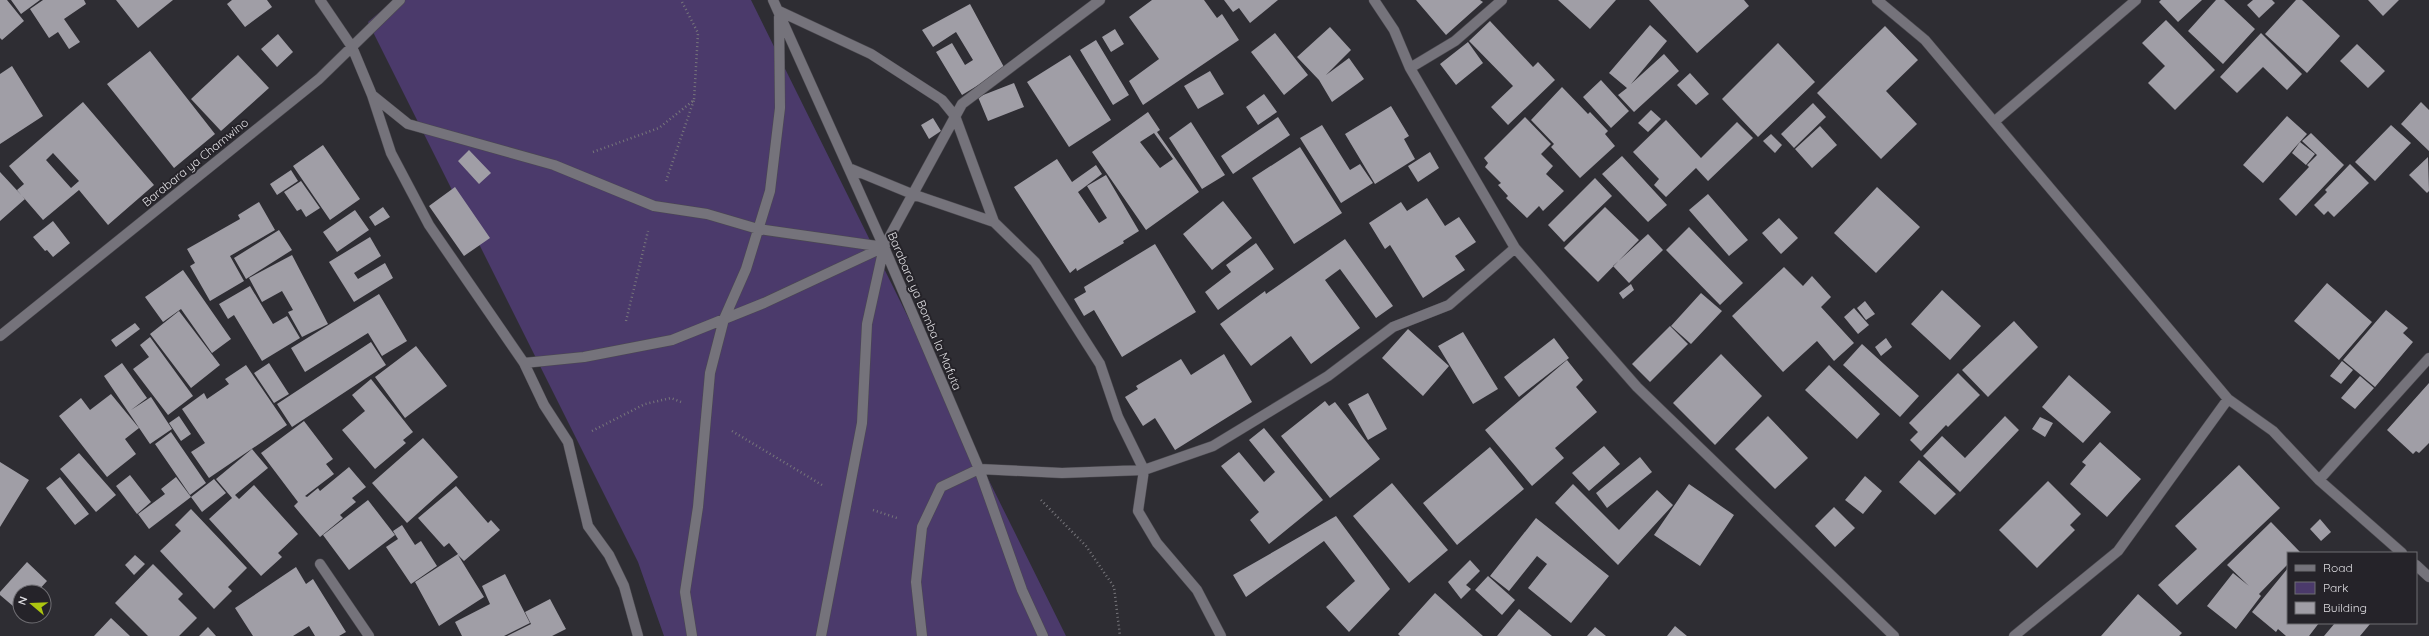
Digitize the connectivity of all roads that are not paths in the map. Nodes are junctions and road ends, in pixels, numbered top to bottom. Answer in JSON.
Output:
{"nodes":[{"id":1,"x":320,"y":0,"type":"edge"},
{"id":2,"x":400,"y":0,"type":"edge"},
{"id":3,"x":773,"y":0,"type":"edge"},
{"id":4,"x":777,"y":0,"type":"edge"},
{"id":5,"x":1100,"y":0,"type":"edge"},
{"id":6,"x":1374,"y":0,"type":"edge"},
{"id":7,"x":1502,"y":0,"type":"edge"},
{"id":8,"x":1877,"y":0,"type":"edge"},
{"id":9,"x":2136,"y":0,"type":"edge"},
{"id":10,"x":779,"y":11,"type":"junction"},
{"id":11,"x":352,"y":47,"type":"junction"},
{"id":12,"x":1410,"y":68,"type":"junction"},
{"id":13,"x":372,"y":95,"type":"junction"},
{"id":14,"x":955,"y":116,"type":"junction"},
{"id":15,"x":1995,"y":121,"type":"junction"},
{"id":16,"x":849,"y":168,"type":"junction"},
{"id":17,"x":912,"y":194,"type":"junction"},
{"id":18,"x":994,"y":222,"type":"junction"},
{"id":19,"x":758,"y":229,"type":"junction"},
{"id":20,"x":884,"y":247,"type":"junction"},
{"id":21,"x":1515,"y":248,"type":"junction"},
{"id":22,"x":724,"y":319,"type":"junction"},
{"id":23,"x":0,"y":336,"type":"edge"},
{"id":24,"x":2429,"y":358,"type":"edge"},
{"id":25,"x":524,"y":363,"type":"junction"},
{"id":26,"x":2228,"y":399,"type":"junction"},
{"id":27,"x":979,"y":469,"type":"junction"},
{"id":28,"x":1144,"y":470,"type":"junction"},
{"id":29,"x":2319,"y":480,"type":"junction"},
{"id":30,"x":2401,"y":552,"type":"edge"},
{"id":31,"x":320,"y":564,"type":"dead end"},
{"id":32,"x":2417,"y":566,"type":"edge"},
{"id":33,"x":2429,"y":577,"type":"edge"},
{"id":34,"x":370,"y":636,"type":"edge"},
{"id":35,"x":638,"y":636,"type":"edge"},
{"id":36,"x":692,"y":636,"type":"edge"},
{"id":37,"x":821,"y":636,"type":"edge"},
{"id":38,"x":922,"y":636,"type":"edge"},
{"id":39,"x":1043,"y":636,"type":"edge"},
{"id":40,"x":1220,"y":636,"type":"edge"},
{"id":41,"x":1894,"y":636,"type":"edge"},
{"id":42,"x":2014,"y":636,"type":"edge"}],
"edges":[{"from":1,"to":11,"type":"street"},
{"from":2,"to":11,"type":"street","name":"Barabara ya Chamwino"},
{"from":3,"to":10,"type":"street","name":"Barabara ya Bomba la Mafuta"},
{"from":4,"to":10,"type":"street"},
{"from":5,"to":14,"type":"street"},
{"from":6,"to":12,"type":"street"},
{"from":7,"to":12,"type":"street"},
{"from":8,"to":15,"type":"street"},
{"from":9,"to":15,"type":"street"},
{"from":10,"to":14,"type":"street"},
{"from":10,"to":16,"type":"street","name":"Barabara ya Bomba la Mafuta"},
{"from":10,"to":19,"type":"street"},
{"from":11,"to":13,"type":"street"},
{"from":11,"to":23,"type":"street","name":"Barabara ya Chamwino"},
{"from":12,"to":21,"type":"street"},
{"from":13,"to":19,"type":"street"},
{"from":13,"to":25,"type":"street"},
{"from":14,"to":17,"type":"street"},
{"from":14,"to":18,"type":"street"},
{"from":15,"to":26,"type":"street"},
{"from":16,"to":17,"type":"street"},
{"from":16,"to":20,"type":"street","name":"Barabara ya Bomba la Mafuta"},
{"from":17,"to":18,"type":"street"},
{"from":17,"to":20,"type":"street"},
{"from":18,"to":28,"type":"street"},
{"from":19,"to":20,"type":"street"},
{"from":19,"to":22,"type":"street"},
{"from":20,"to":22,"type":"street"},
{"from":20,"to":27,"type":"street","name":"Barabara ya Bomba la Mafuta"},
{"from":20,"to":37,"type":"street"},
{"from":21,"to":28,"type":"street"},
{"from":21,"to":41,"type":"street"},
{"from":22,"to":25,"type":"street"},
{"from":22,"to":36,"type":"street"},
{"from":24,"to":29,"type":"street"},
{"from":25,"to":35,"type":"street"},
{"from":26,"to":29,"type":"street"},
{"from":26,"to":42,"type":"street"},
{"from":27,"to":28,"type":"street"},
{"from":27,"to":38,"type":"street"},
{"from":27,"to":39,"type":"street","name":"Barabara ya Bomba la Mafuta"},
{"from":28,"to":40,"type":"street"},
{"from":29,"to":30,"type":"street"},
{"from":31,"to":34,"type":"street"},
{"from":32,"to":33,"type":"street"}]}
